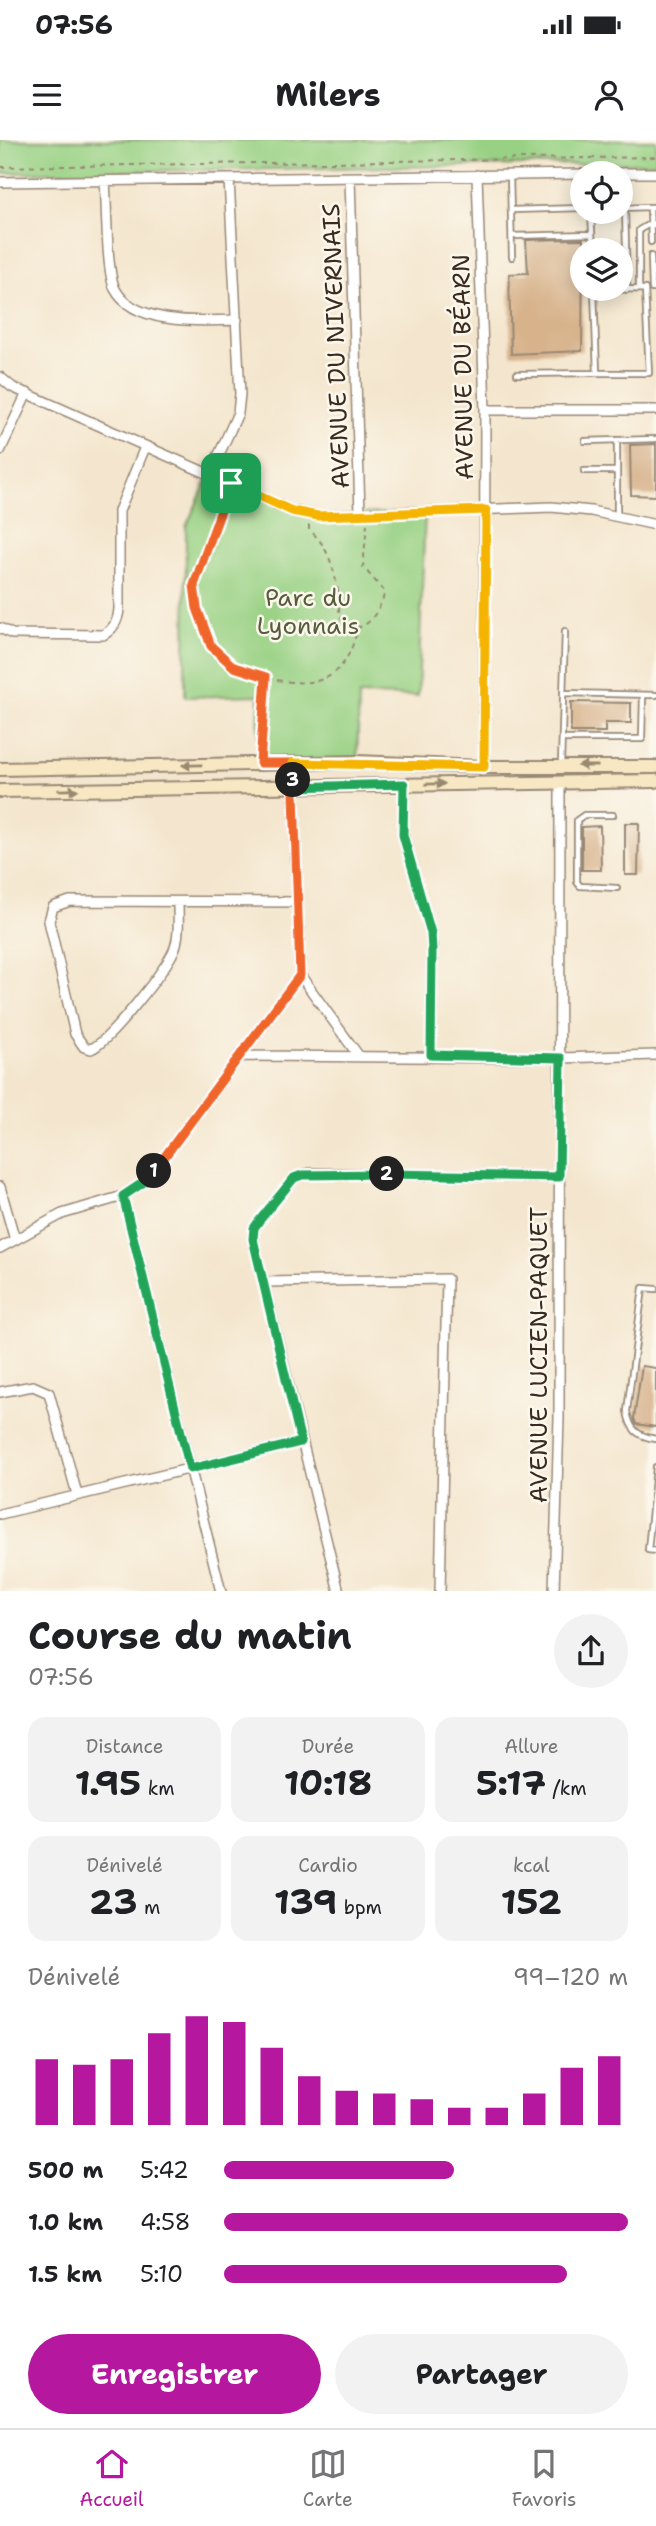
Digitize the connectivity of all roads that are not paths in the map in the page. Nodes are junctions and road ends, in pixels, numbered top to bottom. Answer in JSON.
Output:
{"nodes":[{"id":1,"x":633,"y":173,"type":"edge"},
{"id":2,"x":656,"y":173,"type":"edge"},
{"id":3,"x":570,"y":174,"type":"edge"},
{"id":4,"x":477,"y":175,"type":"junction"},
{"id":5,"x":510,"y":175,"type":"junction"},
{"id":6,"x":350,"y":178,"type":"junction"},
{"id":7,"x":229,"y":179,"type":"junction"},
{"id":8,"x":105,"y":181,"type":"junction"},
{"id":9,"x":0,"y":182,"type":"edge"},
{"id":10,"x":653,"y":207,"type":"edge"},
{"id":11,"x":570,"y":208,"type":"edge"},
{"id":12,"x":633,"y":208,"type":"edge"},
{"id":13,"x":511,"y":210,"type":"junction"},
{"id":14,"x":592,"y":224,"type":"edge"},
{"id":15,"x":653,"y":224,"type":"edge"},
{"id":16,"x":592,"y":234,"type":"junction"},
{"id":17,"x":512,"y":236,"type":"junction"},
{"id":18,"x":592,"y":238,"type":"edge"},
{"id":19,"x":651,"y":242,"type":"dead end"},
{"id":20,"x":651,"y":256,"type":"dead end"},
{"id":21,"x":512,"y":257,"type":"dead end"},
{"id":22,"x":654,"y":263,"type":"edge"},
{"id":23,"x":642,"y":289,"type":"junction"},
{"id":24,"x":654,"y":289,"type":"edge"},
{"id":25,"x":633,"y":290,"type":"edge"},
{"id":26,"x":594,"y":301,"type":"edge"},
{"id":27,"x":237,"y":320,"type":"junction"},
{"id":28,"x":517,"y":373,"type":"dead end"},
{"id":29,"x":597,"y":373,"type":"junction"},
{"id":30,"x":0,"y":377,"type":"edge"},
{"id":31,"x":27,"y":393,"type":"junction"},
{"id":32,"x":656,"y":410,"type":"edge"},
{"id":33,"x":485,"y":411,"type":"junction"},
{"id":34,"x":656,"y":439,"type":"edge"},
{"id":35,"x":617,"y":440,"type":"junction"},
{"id":36,"x":586,"y":441,"type":"dead end"},
{"id":37,"x":145,"y":447,"type":"junction"},
{"id":38,"x":0,"y":451,"type":"edge"},
{"id":39,"x":584,"y":471,"type":"dead end"},
{"id":40,"x":617,"y":471,"type":"junction"},
{"id":41,"x":210,"y":474,"type":"junction"},
{"id":42,"x":486,"y":510,"type":"junction"},
{"id":43,"x":363,"y":513,"type":"junction"},
{"id":44,"x":617,"y":517,"type":"junction"},
{"id":45,"x":656,"y":525,"type":"edge"},
{"id":46,"x":0,"y":628,"type":"edge"},
{"id":47,"x":565,"y":631,"type":"dead end"},
{"id":48,"x":563,"y":693,"type":"junction"},
{"id":49,"x":643,"y":695,"type":"junction"},
{"id":50,"x":656,"y":695,"type":"edge"},
{"id":51,"x":562,"y":739,"type":"junction"},
{"id":52,"x":293,"y":763,"type":"junction"},
{"id":53,"x":561,"y":766,"type":"junction"},
{"id":54,"x":484,"y":767,"type":"junction"},
{"id":55,"x":656,"y":767,"type":"edge"},
{"id":56,"x":0,"y":769,"type":"edge"},
{"id":57,"x":656,"y":781,"type":"edge"},
{"id":58,"x":560,"y":782,"type":"junction"},
{"id":59,"x":404,"y":784,"type":"junction"},
{"id":60,"x":293,"y":787,"type":"junction"},
{"id":61,"x":0,"y":791,"type":"edge"},
{"id":62,"x":613,"y":815,"type":"dead end"},
{"id":63,"x":617,"y":888,"type":"dead end"},
{"id":64,"x":178,"y":902,"type":"junction"},
{"id":65,"x":297,"y":902,"type":"junction"},
{"id":66,"x":300,"y":975,"type":"junction"},
{"id":67,"x":358,"y":1055,"type":"junction"},
{"id":68,"x":431,"y":1055,"type":"junction"},
{"id":69,"x":656,"y":1055,"type":"edge"},
{"id":70,"x":240,"y":1056,"type":"junction"},
{"id":71,"x":561,"y":1058,"type":"junction"},
{"id":72,"x":559,"y":1177,"type":"junction"},
{"id":73,"x":0,"y":1187,"type":"edge"},
{"id":74,"x":123,"y":1196,"type":"junction"},
{"id":75,"x":15,"y":1240,"type":"junction"},
{"id":76,"x":0,"y":1248,"type":"edge"},
{"id":77,"x":264,"y":1282,"type":"junction"},
{"id":78,"x":656,"y":1289,"type":"edge"},
{"id":79,"x":0,"y":1392,"type":"edge"},
{"id":80,"x":656,"y":1440,"type":"edge"},
{"id":81,"x":301,"y":1442,"type":"junction"},
{"id":82,"x":656,"y":1467,"type":"edge"},
{"id":83,"x":190,"y":1469,"type":"junction"},
{"id":84,"x":77,"y":1494,"type":"junction"},
{"id":85,"x":654,"y":1500,"type":"edge"},
{"id":86,"x":0,"y":1514,"type":"edge"},
{"id":87,"x":656,"y":1551,"type":"edge"},
{"id":88,"x":221,"y":1591,"type":"edge"},
{"id":89,"x":338,"y":1591,"type":"edge"},
{"id":90,"x":440,"y":1591,"type":"edge"},
{"id":91,"x":554,"y":1591,"type":"edge"}],
"edges":[{"from":1,"to":2,"type":"street"},
{"from":3,"to":5,"type":"street"},
{"from":4,"to":5,"type":"street"},
{"from":4,"to":6,"type":"street"},
{"from":4,"to":33,"type":"street","name":"AVENUE DU BÉARN"},
{"from":5,"to":13,"type":"lane"},
{"from":6,"to":7,"type":"street"},
{"from":6,"to":43,"type":"street","name":"AVENUE DU NIVERNAIS"},
{"from":7,"to":8,"type":"street"},
{"from":7,"to":27,"type":"street"},
{"from":8,"to":9,"type":"street"},
{"from":8,"to":27,"type":"street"},
{"from":10,"to":12,"type":"lane"},
{"from":10,"to":15,"type":"lane"},
{"from":11,"to":13,"type":"lane"},
{"from":13,"to":17,"type":"lane"},
{"from":14,"to":16,"type":"lane"},
{"from":15,"to":19,"type":"lane"},
{"from":15,"to":23,"type":"lane"},
{"from":16,"to":17,"type":"lane"},
{"from":16,"to":18,"type":"lane"},
{"from":17,"to":21,"type":"lane"},
{"from":20,"to":22,"type":"lane"},
{"from":22,"to":24,"type":"lane"},
{"from":23,"to":24,"type":"lane"},
{"from":23,"to":25,"type":"lane"},
{"from":23,"to":29,"type":"lane"},
{"from":26,"to":29,"type":"lane"},
{"from":27,"to":41,"type":"street"},
{"from":28,"to":29,"type":"lane"},
{"from":30,"to":31,"type":"street"},
{"from":31,"to":37,"type":"street"},
{"from":31,"to":38,"type":"street"},
{"from":32,"to":33,"type":"street"},
{"from":33,"to":42,"type":"street","name":"AVENUE DU BÉARN"},
{"from":34,"to":35,"type":"lane"},
{"from":35,"to":36,"type":"lane"},
{"from":35,"to":40,"type":"lane"},
{"from":37,"to":41,"type":"street"},
{"from":37,"to":46,"type":"street"},
{"from":39,"to":40,"type":"lane"},
{"from":40,"to":44,"type":"lane"},
{"from":41,"to":43,"type":"street"},
{"from":42,"to":43,"type":"street"},
{"from":42,"to":44,"type":"street"},
{"from":42,"to":54,"type":"street","name":"AVENUE DU BÉARN"},
{"from":44,"to":45,"type":"street"},
{"from":47,"to":48,"type":"lane"},
{"from":48,"to":49,"type":"lane"},
{"from":48,"to":51,"type":"lane"},
{"from":49,"to":50,"type":"lane"},
{"from":49,"to":51,"type":"lane"},
{"from":51,"to":53,"type":"lane"},
{"from":52,"to":54,"type":"street"},
{"from":52,"to":56,"type":"street","one_way":true},
{"from":52,"to":60,"type":"street"},
{"from":53,"to":54,"type":"street"},
{"from":55,"to":53,"type":"street","one_way":true},
{"from":57,"to":58,"type":"street"},
{"from":59,"to":58,"type":"street","one_way":true},
{"from":58,"to":71,"type":"street","name":"AVENUE LUCIEN-PAQUET"},
{"from":59,"to":60,"type":"street"},
{"from":59,"to":68,"type":"street"},
{"from":61,"to":60,"type":"street","one_way":true},
{"from":60,"to":65,"type":"street"},
{"from":62,"to":63,"type":"lane"},
{"from":64,"to":64,"type":"street"},
{"from":64,"to":65,"type":"street"},
{"from":65,"to":66,"type":"street"},
{"from":66,"to":67,"type":"street"},
{"from":66,"to":70,"type":"street"},
{"from":67,"to":68,"type":"street"},
{"from":67,"to":70,"type":"street"},
{"from":68,"to":71,"type":"street"},
{"from":69,"to":71,"type":"street"},
{"from":70,"to":74,"type":"street"},
{"from":71,"to":72,"type":"street","name":"AVENUE LUCIEN-PAQUET"},
{"from":72,"to":77,"type":"street"},
{"from":72,"to":91,"type":"street","name":"AVENUE LUCIEN-PAQUET"},
{"from":73,"to":75,"type":"street"},
{"from":74,"to":75,"type":"street"},
{"from":74,"to":83,"type":"street"},
{"from":75,"to":76,"type":"street"},
{"from":77,"to":81,"type":"street"},
{"from":77,"to":90,"type":"street"},
{"from":78,"to":80,"type":"lane"},
{"from":79,"to":84,"type":"street"},
{"from":81,"to":83,"type":"street"},
{"from":81,"to":89,"type":"street"},
{"from":82,"to":85,"type":"lane"},
{"from":83,"to":84,"type":"street"},
{"from":83,"to":88,"type":"street"},
{"from":84,"to":86,"type":"street"},
{"from":85,"to":87,"type":"lane"}]}
